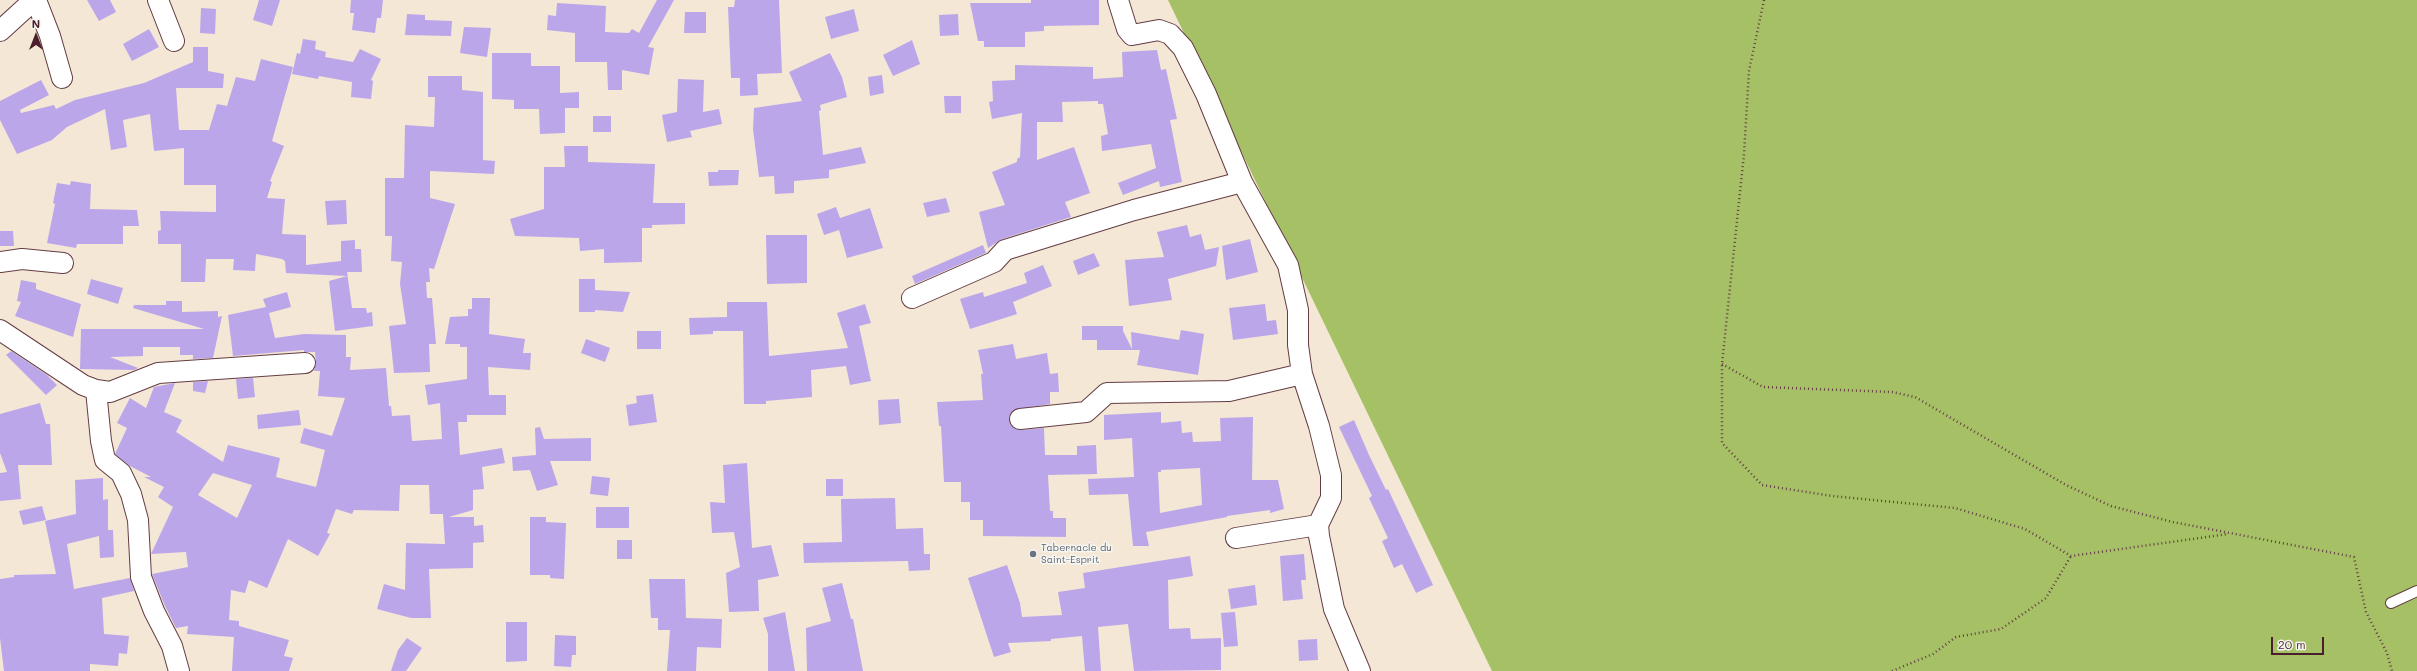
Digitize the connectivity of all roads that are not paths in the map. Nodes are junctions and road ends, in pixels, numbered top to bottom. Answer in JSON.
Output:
{"nodes":[{"id":1,"x":35,"y":0,"type":"edge"},
{"id":2,"x":158,"y":0,"type":"edge"},
{"id":3,"x":1118,"y":0,"type":"edge"},
{"id":4,"x":0,"y":31,"type":"edge"},
{"id":5,"x":174,"y":41,"type":"dead end"},
{"id":6,"x":62,"y":78,"type":"dead end"},
{"id":7,"x":1242,"y":182,"type":"junction"},
{"id":8,"x":0,"y":262,"type":"edge"},
{"id":9,"x":63,"y":263,"type":"dead end"},
{"id":10,"x":912,"y":298,"type":"dead end"},
{"id":11,"x":0,"y":330,"type":"edge"},
{"id":12,"x":305,"y":363,"type":"dead end"},
{"id":13,"x":1302,"y":374,"type":"junction"},
{"id":14,"x":96,"y":390,"type":"junction"},
{"id":15,"x":1020,"y":419,"type":"dead end"},
{"id":16,"x":1318,"y":524,"type":"junction"},
{"id":17,"x":1236,"y":538,"type":"dead end"},
{"id":18,"x":2417,"y":591,"type":"edge"},
{"id":19,"x":2390,"y":603,"type":"dead end"},
{"id":20,"x":179,"y":671,"type":"edge"},
{"id":21,"x":1360,"y":671,"type":"edge"}],
"edges":[{"from":1,"to":4,"type":"street"},
{"from":1,"to":6,"type":"street"},
{"from":2,"to":5,"type":"street"},
{"from":3,"to":7,"type":"street"},
{"from":7,"to":10,"type":"street"},
{"from":7,"to":13,"type":"street"},
{"from":8,"to":9,"type":"street"},
{"from":11,"to":14,"type":"street"},
{"from":12,"to":14,"type":"street"},
{"from":13,"to":15,"type":"street"},
{"from":13,"to":16,"type":"street"},
{"from":14,"to":20,"type":"street"},
{"from":16,"to":17,"type":"street"},
{"from":16,"to":21,"type":"street"},
{"from":18,"to":19,"type":"lane"}]}
